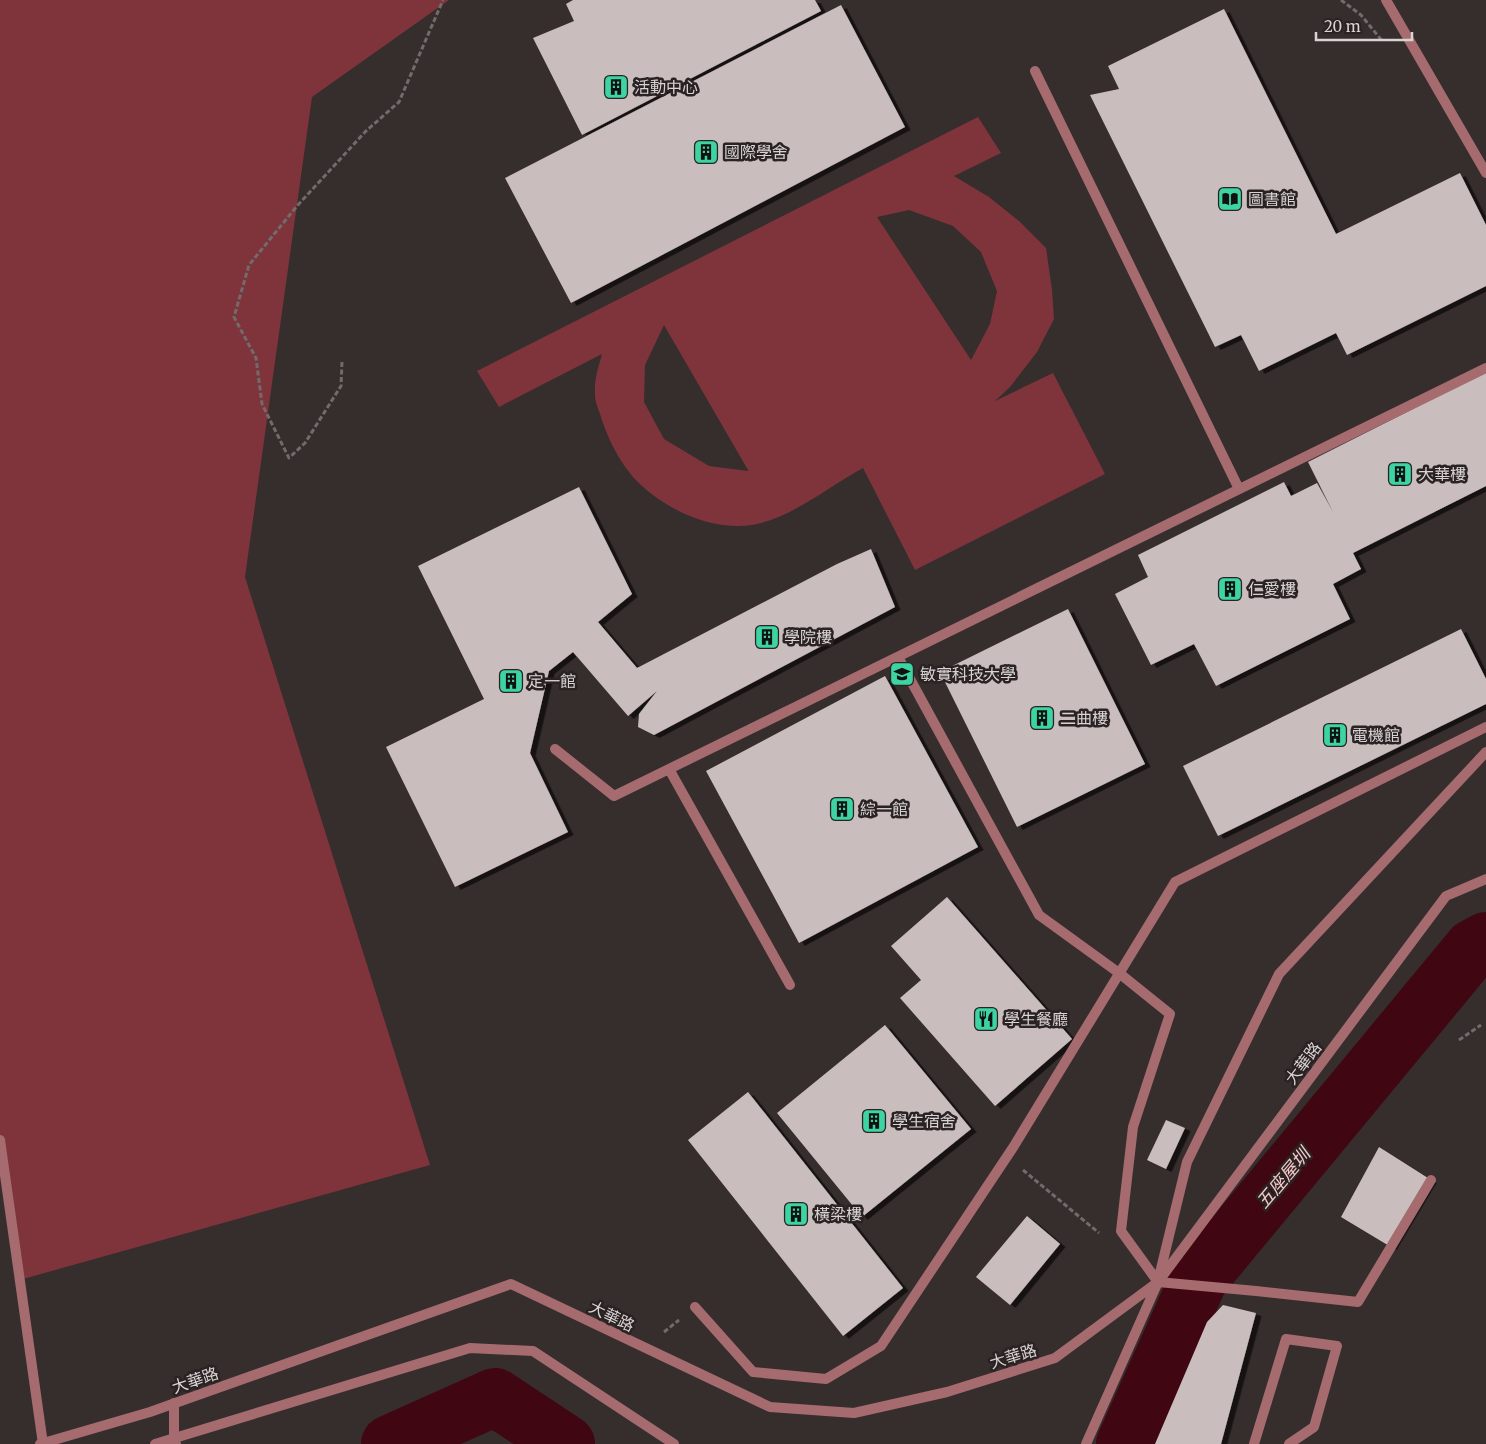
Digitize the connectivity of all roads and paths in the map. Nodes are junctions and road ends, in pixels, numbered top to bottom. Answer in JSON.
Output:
{"nodes":[{"id":1,"x":443,"y":0,"type":"edge"},
{"id":2,"x":1341,"y":0,"type":"edge"},
{"id":3,"x":1386,"y":0,"type":"edge"},
{"id":4,"x":1383,"y":42,"type":"dead end"},
{"id":5,"x":1035,"y":71,"type":"dead end"},
{"id":6,"x":1486,"y":173,"type":"edge"},
{"id":7,"x":342,"y":362,"type":"dead end"},
{"id":8,"x":1486,"y":368,"type":"edge"},
{"id":9,"x":1239,"y":489,"type":"junction"},
{"id":10,"x":898,"y":657,"type":"junction"},
{"id":11,"x":1486,"y":727,"type":"edge"},
{"id":12,"x":555,"y":749,"type":"dead end"},
{"id":13,"x":1486,"y":752,"type":"edge"},
{"id":14,"x":670,"y":769,"type":"junction"},
{"id":15,"x":1486,"y":879,"type":"edge"},
{"id":16,"x":1119,"y":973,"type":"junction"},
{"id":17,"x":790,"y":985,"type":"dead end"},
{"id":18,"x":1482,"y":1025,"type":"dead end"},
{"id":19,"x":1459,"y":1040,"type":"dead end"},
{"id":20,"x":0,"y":1140,"type":"edge"},
{"id":21,"x":1007,"y":1157,"type":"junction"},
{"id":22,"x":1431,"y":1180,"type":"dead end"},
{"id":23,"x":1105,"y":1238,"type":"dead end"},
{"id":24,"x":1158,"y":1282,"type":"junction"},
{"id":25,"x":694,"y":1307,"type":"joint"},
{"id":26,"x":645,"y":1348,"type":"junction"},
{"id":27,"x":174,"y":1403,"type":"junction"},
{"id":28,"x":175,"y":1441,"type":"edge"},
{"id":29,"x":42,"y":1444,"type":"edge"},
{"id":30,"x":155,"y":1444,"type":"edge"},
{"id":31,"x":674,"y":1444,"type":"edge"},
{"id":32,"x":1086,"y":1444,"type":"edge"},
{"id":33,"x":1254,"y":1444,"type":"edge"},
{"id":34,"x":1289,"y":1444,"type":"edge"}],
"edges":[{"from":1,"to":7,"type":"path"},
{"from":2,"to":4,"type":"path"},
{"from":3,"to":6,"type":"street"},
{"from":5,"to":9,"type":"street"},
{"from":8,"to":9,"type":"street"},
{"from":9,"to":10,"type":"street"},
{"from":10,"to":14,"type":"street"},
{"from":10,"to":16,"type":"street"},
{"from":11,"to":16,"type":"street"},
{"from":12,"to":14,"type":"street"},
{"from":13,"to":24,"type":"street"},
{"from":14,"to":17,"type":"street"},
{"from":15,"to":24,"type":"street","name":"大華路"},
{"from":16,"to":21,"type":"street"},
{"from":16,"to":24,"type":"street"},
{"from":18,"to":19,"type":"path"},
{"from":20,"to":29,"type":"street"},
{"from":21,"to":23,"type":"path"},
{"from":21,"to":25,"type":"street"},
{"from":22,"to":24,"type":"street"},
{"from":24,"to":26,"type":"street","name":"大華路"},
{"from":24,"to":32,"type":"street","name":"大華路"},
{"from":25,"to":26,"type":"path"},
{"from":26,"to":27,"type":"street","name":"大華路"},
{"from":27,"to":28,"type":"street"},
{"from":27,"to":29,"type":"street","name":"大華路"},
{"from":28,"to":30,"type":"street"},
{"from":28,"to":31,"type":"street"},
{"from":33,"to":34,"type":"street"}]}
